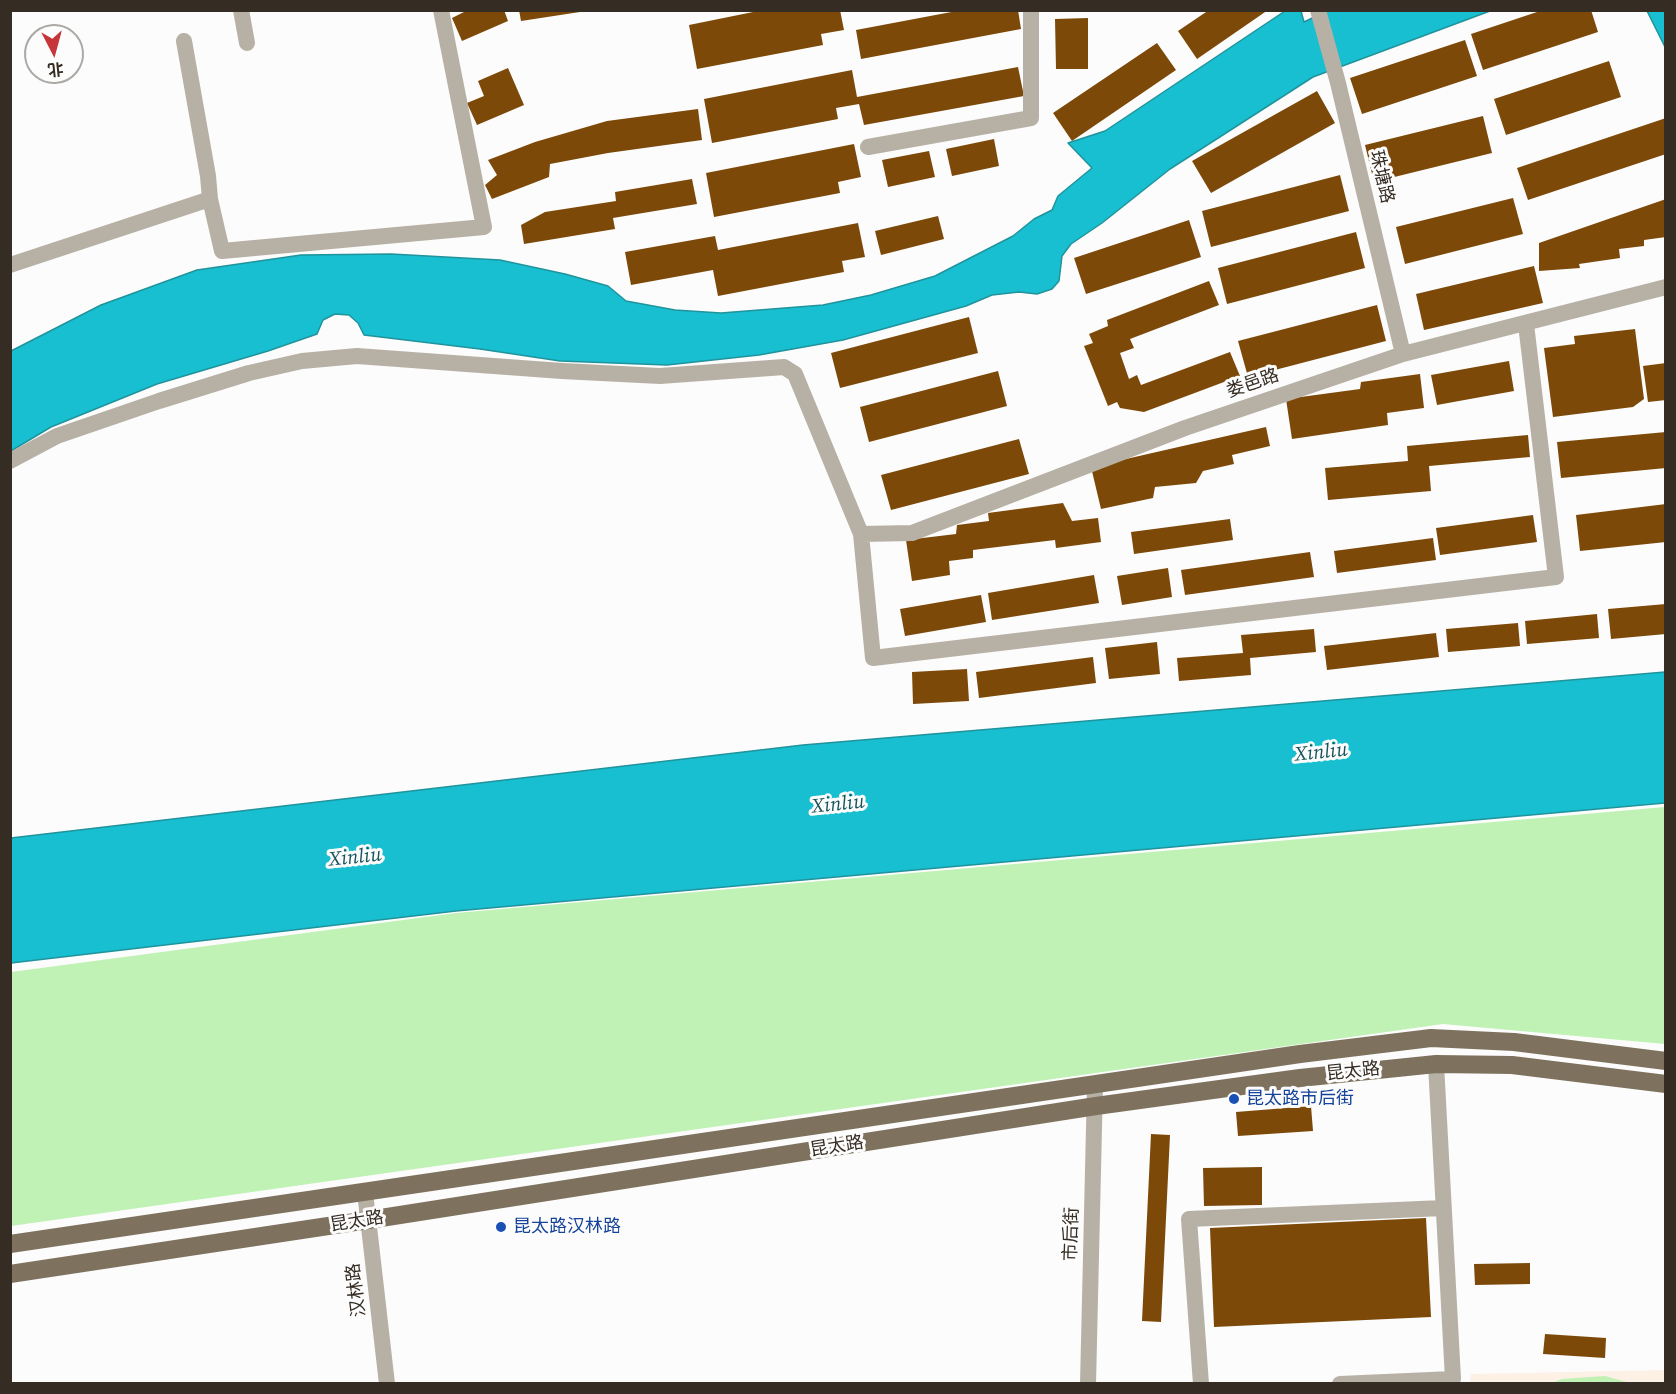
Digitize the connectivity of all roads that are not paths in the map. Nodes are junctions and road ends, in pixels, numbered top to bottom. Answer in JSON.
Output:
{"nodes":[{"id":1,"x":241,"y":10,"type":"edge"},
{"id":2,"x":441,"y":10,"type":"edge"},
{"id":3,"x":1031,"y":10,"type":"edge"},
{"id":4,"x":1318,"y":10,"type":"edge"},
{"id":5,"x":184,"y":40,"type":"dead end"},
{"id":6,"x":247,"y":43,"type":"dead end"},
{"id":7,"x":868,"y":147,"type":"dead end"},
{"id":8,"x":210,"y":199,"type":"junction"},
{"id":9,"x":10,"y":265,"type":"edge"},
{"id":10,"x":1665,"y":287,"type":"edge"},
{"id":11,"x":1526,"y":324,"type":"junction"},
{"id":12,"x":1403,"y":354,"type":"junction"},
{"id":13,"x":10,"y":461,"type":"edge"},
{"id":14,"x":861,"y":534,"type":"junction"},
{"id":15,"x":1665,"y":1061,"type":"edge"},
{"id":16,"x":1436,"y":1064,"type":"junction"},
{"id":17,"x":1665,"y":1084,"type":"edge"},
{"id":18,"x":1095,"y":1085,"type":"junction"},
{"id":19,"x":1095,"y":1106,"type":"junction"},
{"id":20,"x":365,"y":1192,"type":"junction"},
{"id":21,"x":1443,"y":1208,"type":"junction"},
{"id":22,"x":368,"y":1220,"type":"junction"},
{"id":23,"x":10,"y":1244,"type":"edge"},
{"id":24,"x":10,"y":1274,"type":"edge"},
{"id":25,"x":387,"y":1383,"type":"edge"},
{"id":26,"x":1088,"y":1383,"type":"edge"},
{"id":27,"x":1201,"y":1383,"type":"edge"},
{"id":28,"x":1340,"y":1383,"type":"edge"}],
"edges":[{"from":1,"to":6,"type":"street"},
{"from":2,"to":8,"type":"street"},
{"from":3,"to":7,"type":"street"},
{"from":4,"to":12,"type":"street","name":"珠塘路"},
{"from":5,"to":8,"type":"street"},
{"from":8,"to":9,"type":"street"},
{"from":10,"to":11,"type":"street","name":"娄邑路"},
{"from":11,"to":12,"type":"street","name":"娄邑路"},
{"from":11,"to":14,"type":"street"},
{"from":12,"to":14,"type":"street","name":"娄邑路"},
{"from":13,"to":14,"type":"street"},
{"from":15,"to":18,"type":"main road","name":"昆太路"},
{"from":16,"to":17,"type":"main road","name":"昆太路"},
{"from":16,"to":19,"type":"main road","name":"昆太路"},
{"from":16,"to":21,"type":"street"},
{"from":18,"to":19,"type":"street","name":"市后街"},
{"from":18,"to":20,"type":"main road","name":"昆太路"},
{"from":19,"to":22,"type":"main road","name":"昆太路"},
{"from":19,"to":26,"type":"street","name":"市后街"},
{"from":20,"to":22,"type":"street","name":"汉林路"},
{"from":20,"to":23,"type":"main road","name":"昆太路"},
{"from":21,"to":27,"type":"street"},
{"from":21,"to":28,"type":"street"},
{"from":22,"to":24,"type":"main road","name":"昆太路"},
{"from":22,"to":25,"type":"street","name":"汉林路"}]}
